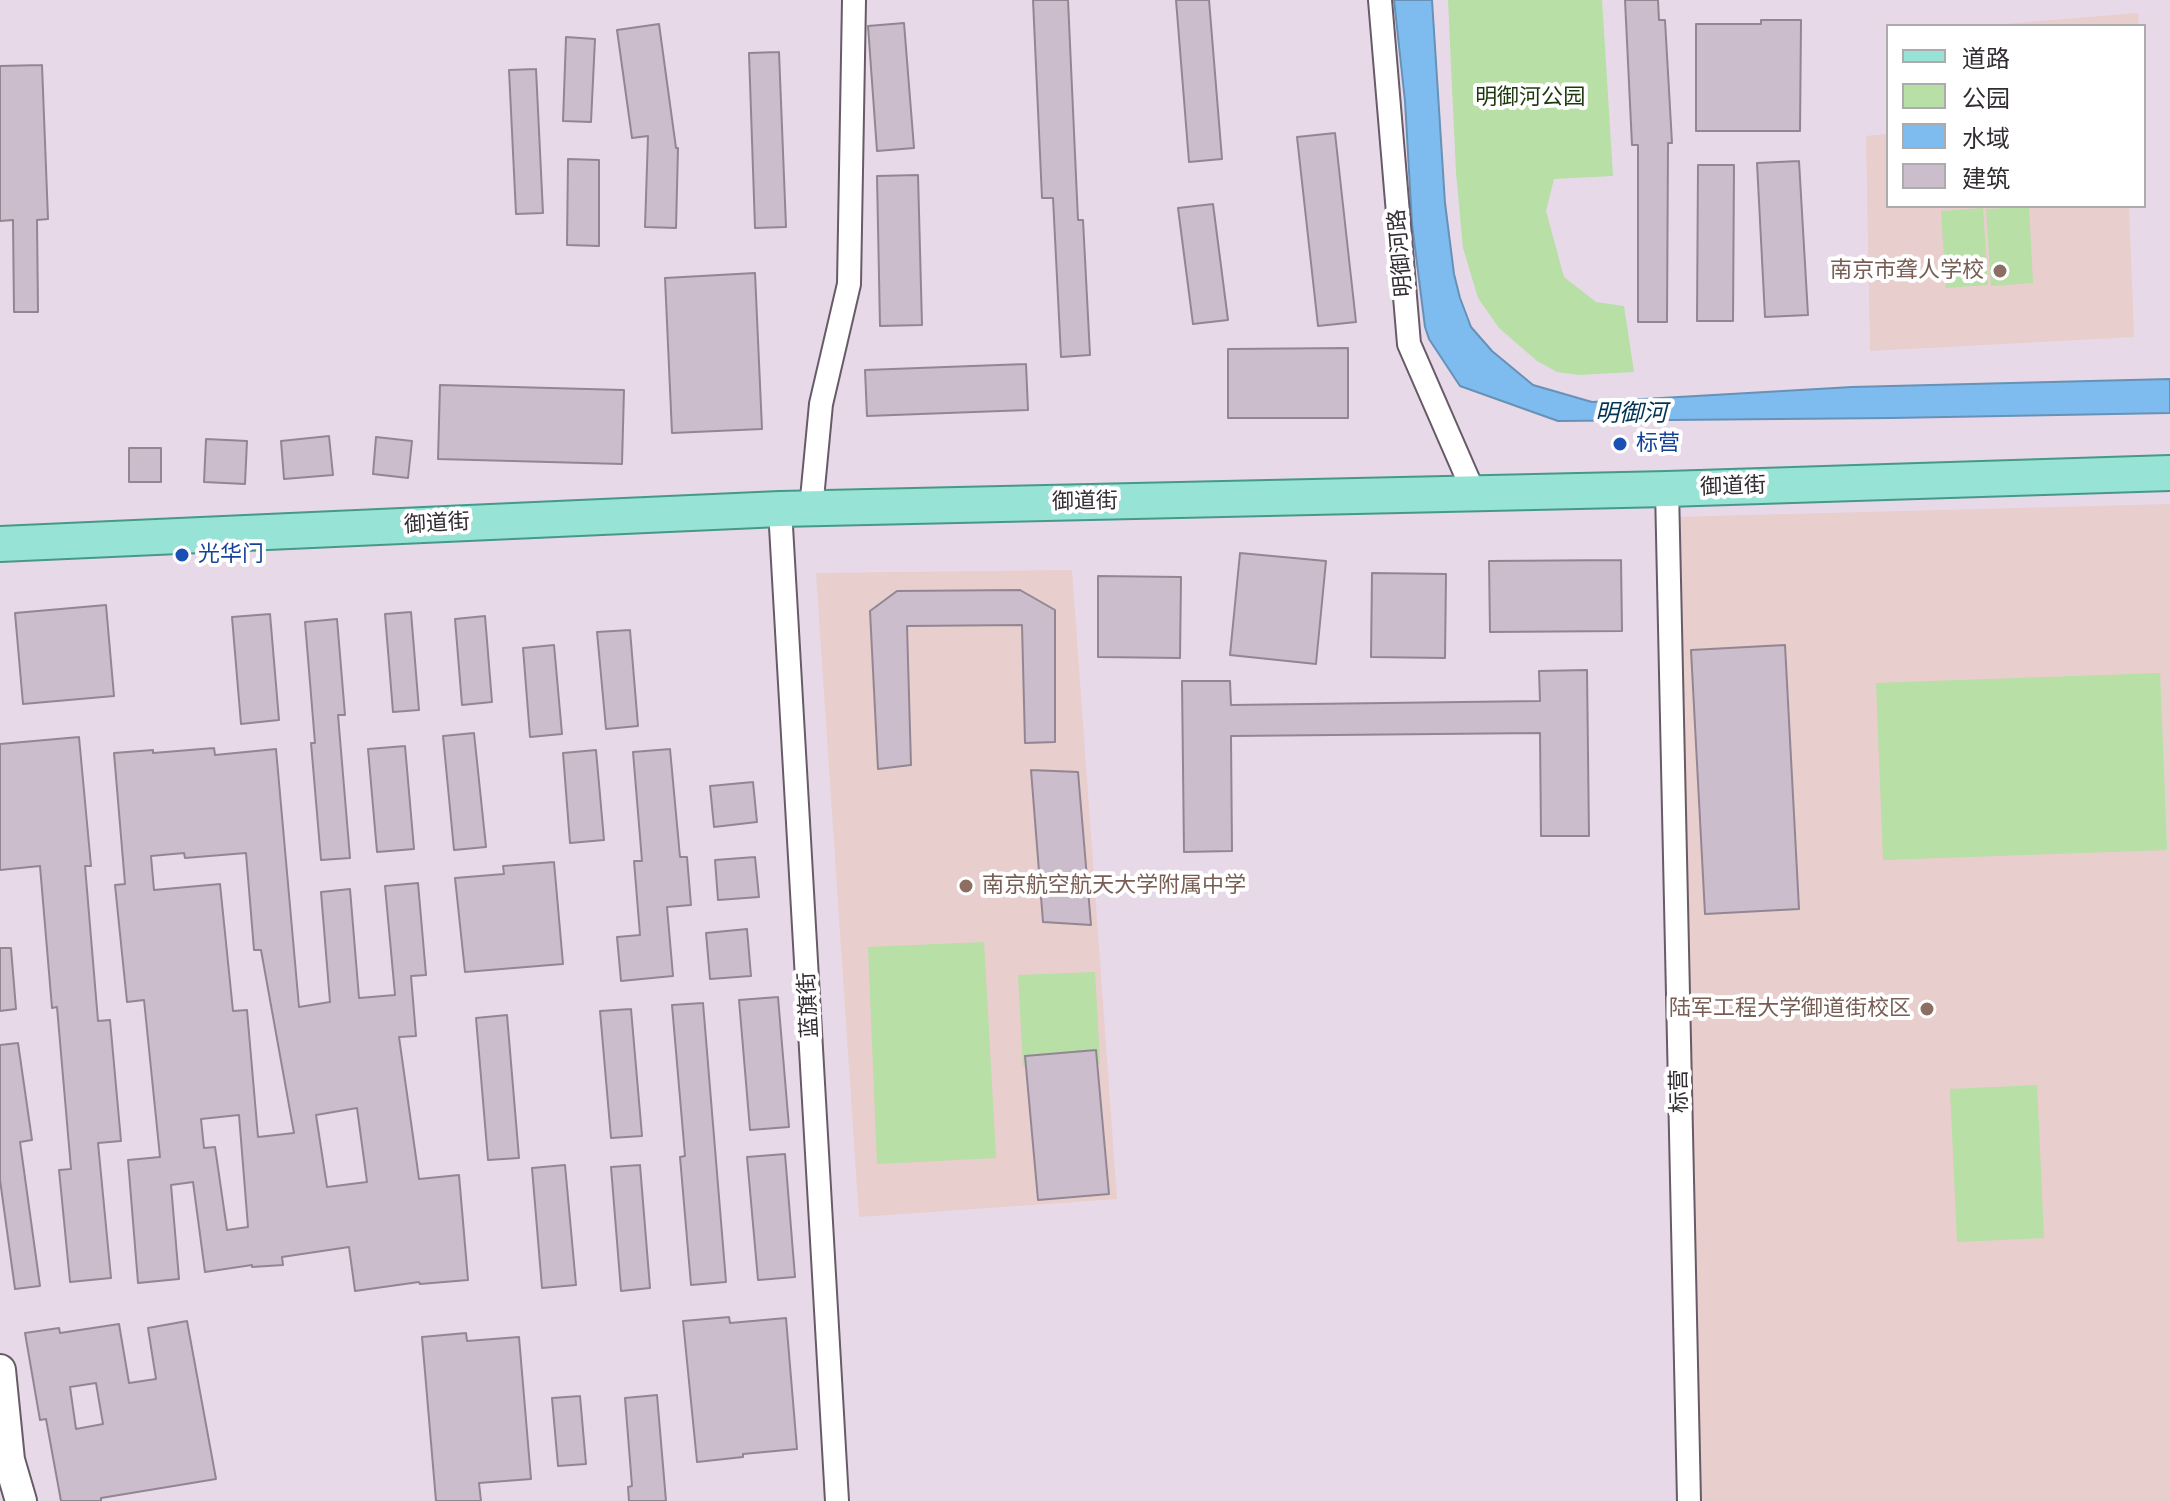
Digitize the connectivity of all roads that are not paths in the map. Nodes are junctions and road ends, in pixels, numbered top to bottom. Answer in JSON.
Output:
{"nodes":[{"id":1,"x":854,"y":0,"type":"edge"},
{"id":2,"x":1380,"y":0,"type":"edge"},
{"id":3,"x":2170,"y":473,"type":"edge"},
{"id":4,"x":1667,"y":489,"type":"junction"},
{"id":5,"x":1474,"y":493,"type":"junction"},
{"id":6,"x":796,"y":509,"type":"junction"},
{"id":7,"x":0,"y":544,"type":"edge"},
{"id":8,"x":0,"y":1370,"type":"edge"},
{"id":9,"x":21,"y":1501,"type":"edge"},
{"id":10,"x":837,"y":1501,"type":"edge"},
{"id":11,"x":1689,"y":1501,"type":"edge"}],
"edges":[{"from":1,"to":6,"type":"street","name":"蓝旗街"},
{"from":2,"to":5,"type":"street","name":"明御河路"},
{"from":3,"to":4,"type":"main road","name":"御道街"},
{"from":4,"to":5,"type":"main road","name":"御道街"},
{"from":4,"to":11,"type":"street","name":"标营"},
{"from":5,"to":6,"type":"main road","name":"御道街"},
{"from":6,"to":7,"type":"main road","name":"御道街"},
{"from":6,"to":10,"type":"street","name":"蓝旗街"},
{"from":8,"to":9,"type":"street"}]}
